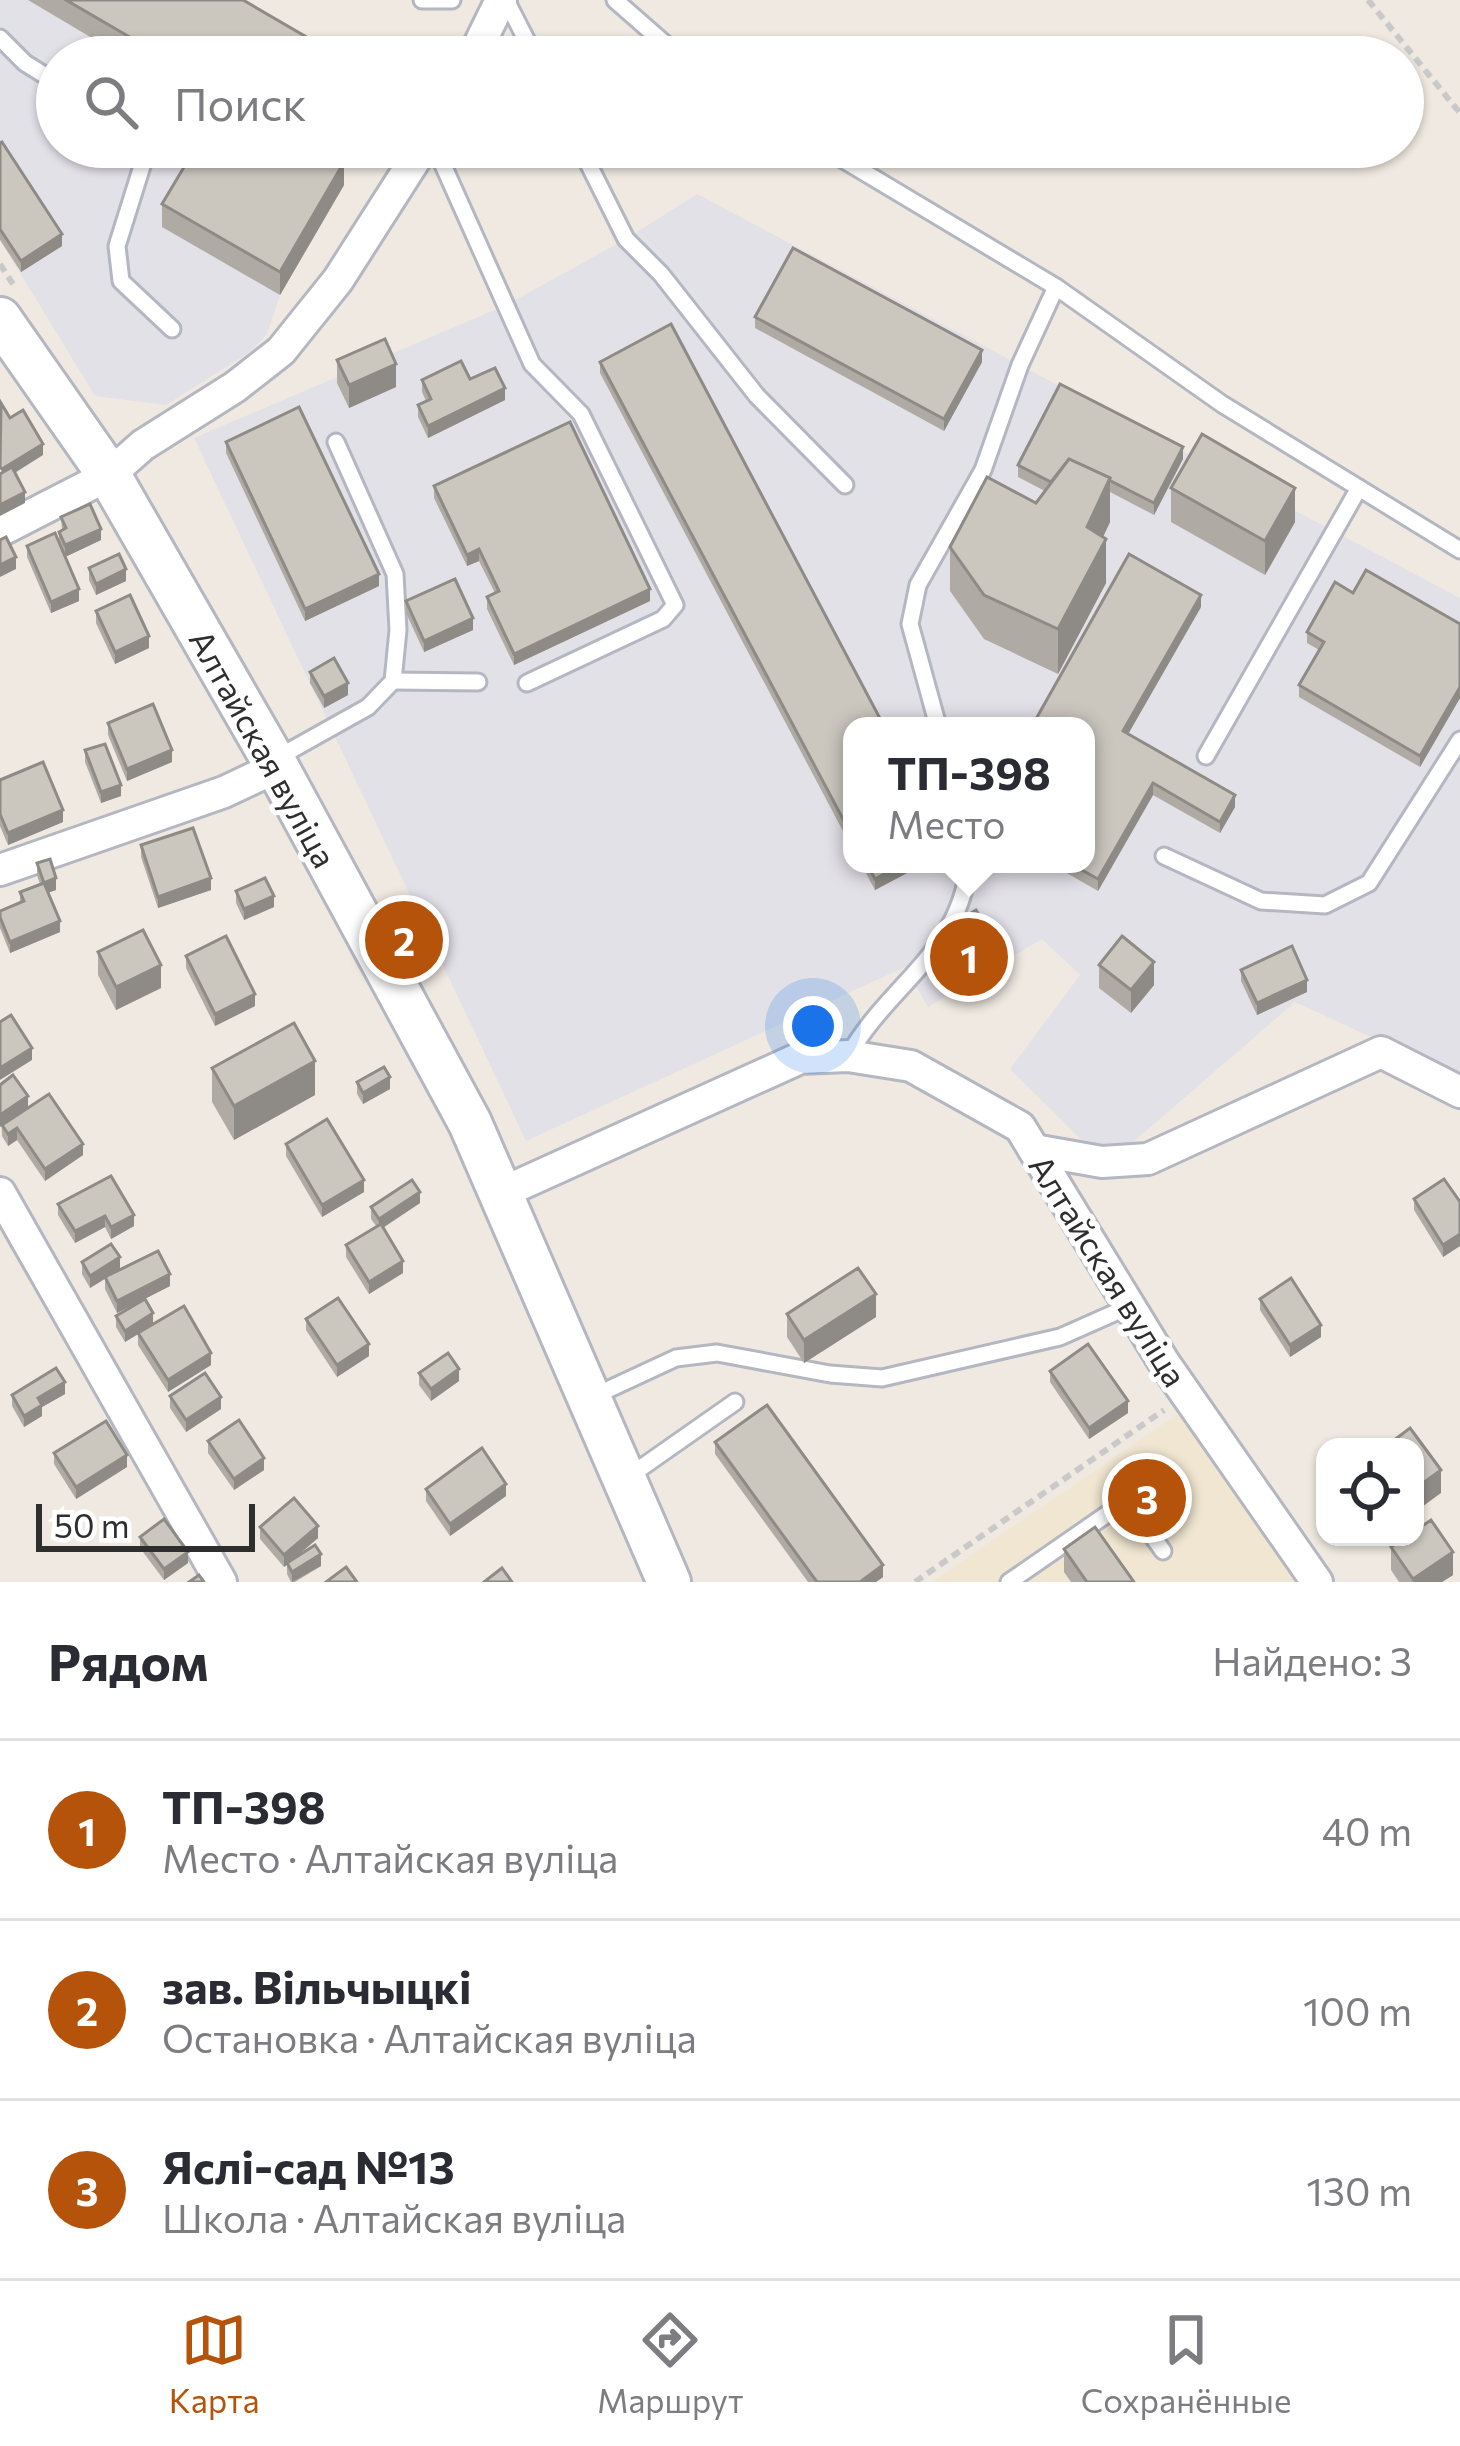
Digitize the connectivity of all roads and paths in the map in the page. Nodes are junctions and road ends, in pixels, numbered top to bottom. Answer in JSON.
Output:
{"nodes":[{"id":1,"x":422,"y":0,"type":"edge"},
{"id":2,"x":452,"y":0,"type":"edge"},
{"id":3,"x":503,"y":0,"type":"edge"},
{"id":4,"x":615,"y":0,"type":"edge"},
{"id":5,"x":1368,"y":0,"type":"edge"},
{"id":6,"x":484,"y":36,"type":"edge"},
{"id":7,"x":523,"y":36,"type":"edge"},
{"id":8,"x":656,"y":36,"type":"edge"},
{"id":9,"x":1397,"y":36,"type":"edge"},
{"id":10,"x":0,"y":38,"type":"edge"},
{"id":11,"x":1424,"y":69,"type":"edge"},
{"id":12,"x":36,"y":71,"type":"edge"},
{"id":13,"x":1460,"y":113,"type":"edge"},
{"id":14,"x":141,"y":168,"type":"edge"},
{"id":15,"x":410,"y":168,"type":"edge"},
{"id":16,"x":444,"y":168,"type":"edge"},
{"id":17,"x":590,"y":168,"type":"edge"},
{"id":18,"x":857,"y":168,"type":"edge"},
{"id":19,"x":1056,"y":286,"type":"junction"},
{"id":20,"x":0,"y":319,"type":"edge"},
{"id":21,"x":172,"y":329,"type":"dead end"},
{"id":22,"x":335,"y":442,"type":"dead end"},
{"id":23,"x":109,"y":475,"type":"junction"},
{"id":24,"x":845,"y":484,"type":"dead end"},
{"id":25,"x":1359,"y":488,"type":"junction"},
{"id":26,"x":0,"y":531,"type":"edge"},
{"id":27,"x":1460,"y":550,"type":"edge"},
{"id":28,"x":394,"y":681,"type":"junction"},
{"id":29,"x":478,"y":682,"type":"dead end"},
{"id":30,"x":527,"y":683,"type":"dead end"},
{"id":31,"x":935,"y":717,"type":"edge"},
{"id":32,"x":1460,"y":740,"type":"edge"},
{"id":33,"x":1206,"y":756,"type":"dead end"},
{"id":34,"x":275,"y":763,"type":"junction"},
{"id":35,"x":1164,"y":856,"type":"dead end"},
{"id":36,"x":0,"y":870,"type":"edge"},
{"id":37,"x":968,"y":873,"type":"edge"},
{"id":38,"x":848,"y":1056,"type":"junction"},
{"id":39,"x":1460,"y":1092,"type":"edge"},
{"id":40,"x":1034,"y":1150,"type":"junction"},
{"id":41,"x":0,"y":1192,"type":"edge"},
{"id":42,"x":499,"y":1194,"type":"junction"},
{"id":43,"x":1130,"y":1306,"type":"junction"},
{"id":44,"x":1187,"y":1394,"type":"junction"},
{"id":45,"x":590,"y":1399,"type":"junction"},
{"id":46,"x":735,"y":1402,"type":"dead end"},
{"id":47,"x":626,"y":1479,"type":"junction"},
{"id":48,"x":1163,"y":1551,"type":"dead end"},
{"id":49,"x":221,"y":1582,"type":"edge"},
{"id":50,"x":669,"y":1582,"type":"edge"},
{"id":51,"x":915,"y":1582,"type":"edge"},
{"id":52,"x":1010,"y":1582,"type":"edge"},
{"id":53,"x":1316,"y":1582,"type":"edge"}],
"edges":[{"from":1,"to":2,"type":"lane"},
{"from":3,"to":6,"type":"street"},
{"from":3,"to":7,"type":"lane"},
{"from":4,"to":8,"type":"lane"},
{"from":5,"to":9,"type":"path"},
{"from":10,"to":12,"type":"lane"},
{"from":11,"to":13,"type":"path"},
{"from":14,"to":21,"type":"lane"},
{"from":15,"to":23,"type":"street"},
{"from":16,"to":30,"type":"lane"},
{"from":17,"to":24,"type":"lane"},
{"from":18,"to":19,"type":"lane"},
{"from":19,"to":25,"type":"lane"},
{"from":19,"to":31,"type":"lane"},
{"from":20,"to":23,"type":"main road","name":"Алтайская вуліца"},
{"from":22,"to":28,"type":"lane"},
{"from":23,"to":26,"type":"street"},
{"from":23,"to":34,"type":"main road","name":"Алтайская вуліца"},
{"from":25,"to":27,"type":"lane"},
{"from":25,"to":33,"type":"lane"},
{"from":28,"to":29,"type":"lane"},
{"from":28,"to":34,"type":"lane"},
{"from":32,"to":35,"type":"lane"},
{"from":34,"to":36,"type":"street"},
{"from":34,"to":42,"type":"main road","name":"Алтайская вуліца"},
{"from":37,"to":38,"type":"lane"},
{"from":38,"to":40,"type":"street","name":"Алтайская вуліца"},
{"from":38,"to":42,"type":"street","name":"Алтайская вуліца"},
{"from":39,"to":40,"type":"street"},
{"from":40,"to":43,"type":"street","name":"Алтайская вуліца"},
{"from":41,"to":49,"type":"street"},
{"from":42,"to":45,"type":"main road","name":"Алтайская вуліца"},
{"from":43,"to":44,"type":"street","name":"Алтайская вуліца"},
{"from":43,"to":45,"type":"lane"},
{"from":44,"to":51,"type":"path"},
{"from":44,"to":53,"type":"street","name":"Алтайская вуліца"},
{"from":45,"to":47,"type":"main road","name":"Алтайская вуліца"},
{"from":46,"to":47,"type":"lane"},
{"from":47,"to":50,"type":"main road","name":"Алтайская вуліца"},
{"from":48,"to":52,"type":"lane"}]}
